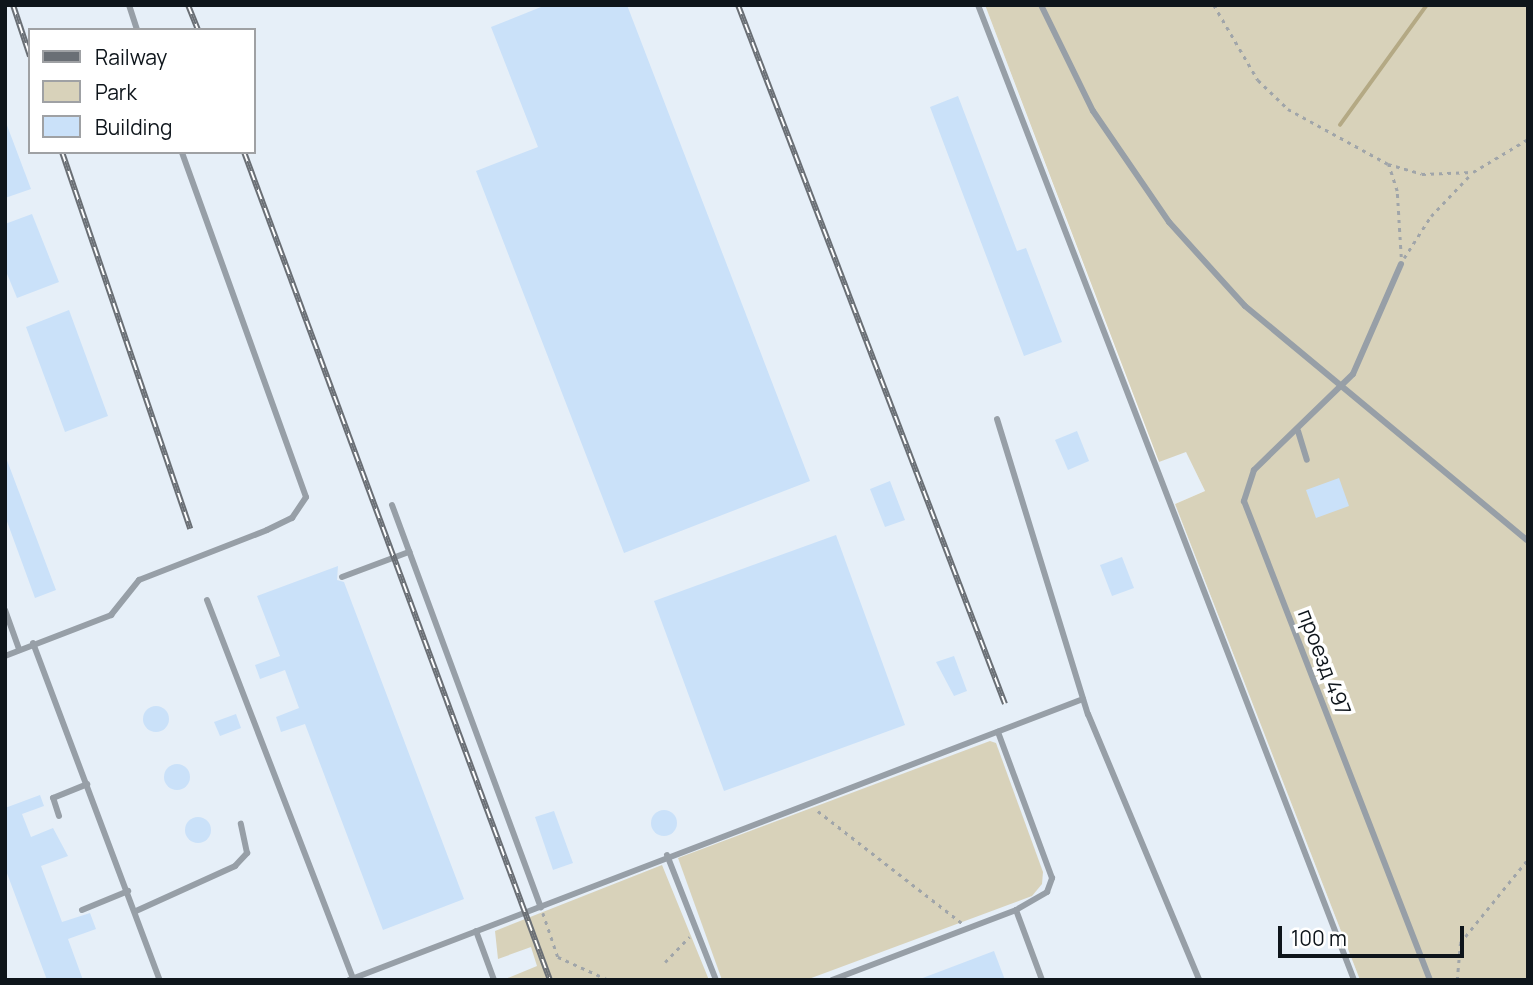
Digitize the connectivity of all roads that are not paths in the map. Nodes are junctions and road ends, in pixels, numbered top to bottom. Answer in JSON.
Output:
{"nodes":[{"id":1,"x":129,"y":5,"type":"edge"},
{"id":2,"x":978,"y":5,"type":"edge"},
{"id":3,"x":1041,"y":5,"type":"edge"},
{"id":4,"x":136,"y":28,"type":"edge"},
{"id":5,"x":183,"y":154,"type":"edge"},
{"id":6,"x":1401,"y":264,"type":"road end"},
{"id":7,"x":1343,"y":388,"type":"junction"},
{"id":8,"x":997,"y":419,"type":"dead end"},
{"id":9,"x":1298,"y":431,"type":"junction"},
{"id":10,"x":1307,"y":460,"type":"dead end"},
{"id":11,"x":392,"y":505,"type":"dead end"},
{"id":12,"x":1528,"y":541,"type":"edge"},
{"id":13,"x":409,"y":552,"type":"junction"},
{"id":14,"x":342,"y":577,"type":"dead end"},
{"id":15,"x":207,"y":600,"type":"dead end"},
{"id":16,"x":5,"y":610,"type":"edge"},
{"id":17,"x":33,"y":643,"type":"junction"},
{"id":18,"x":19,"y":649,"type":"junction"},
{"id":19,"x":5,"y":656,"type":"edge"},
{"id":20,"x":1083,"y":699,"type":"junction"},
{"id":21,"x":998,"y":732,"type":"junction"},
{"id":22,"x":87,"y":784,"type":"junction"},
{"id":23,"x":59,"y":816,"type":"dead end"},
{"id":24,"x":241,"y":824,"type":"dead end"},
{"id":25,"x":667,"y":855,"type":"junction"},
{"id":26,"x":128,"y":891,"type":"junction"},
{"id":27,"x":541,"y":906,"type":"junction"},
{"id":28,"x":82,"y":910,"type":"dead end"},
{"id":29,"x":1016,"y":910,"type":"junction"},
{"id":30,"x":136,"y":911,"type":"junction"},
{"id":31,"x":476,"y":931,"type":"junction"},
{"id":32,"x":351,"y":979,"type":"edge"},
{"id":33,"x":160,"y":980,"type":"edge"},
{"id":34,"x":494,"y":980,"type":"edge"},
{"id":35,"x":716,"y":980,"type":"edge"},
{"id":36,"x":832,"y":980,"type":"edge"},
{"id":37,"x":1042,"y":980,"type":"edge"},
{"id":38,"x":1199,"y":980,"type":"edge"},
{"id":39,"x":1354,"y":980,"type":"edge"},
{"id":40,"x":1430,"y":980,"type":"edge"}],
"edges":[{"from":1,"to":4,"type":"lane"},
{"from":2,"to":39,"type":"lane"},
{"from":3,"to":7,"type":"lane"},
{"from":5,"to":17,"type":"lane"},
{"from":6,"to":7,"type":"lane"},
{"from":7,"to":9,"type":"lane","name":"проезд 497"},
{"from":7,"to":12,"type":"lane"},
{"from":8,"to":20,"type":"lane"},
{"from":9,"to":10,"type":"lane"},
{"from":9,"to":40,"type":"lane","name":"проезд 497"},
{"from":11,"to":13,"type":"lane"},
{"from":13,"to":14,"type":"lane"},
{"from":13,"to":27,"type":"lane"},
{"from":15,"to":32,"type":"lane"},
{"from":16,"to":18,"type":"lane"},
{"from":17,"to":18,"type":"lane"},
{"from":17,"to":22,"type":"lane"},
{"from":18,"to":19,"type":"lane"},
{"from":20,"to":21,"type":"lane"},
{"from":20,"to":38,"type":"lane"},
{"from":21,"to":25,"type":"lane"},
{"from":21,"to":29,"type":"lane"},
{"from":22,"to":23,"type":"lane"},
{"from":22,"to":26,"type":"lane"},
{"from":24,"to":30,"type":"lane"},
{"from":25,"to":27,"type":"lane"},
{"from":25,"to":35,"type":"lane"},
{"from":26,"to":28,"type":"lane"},
{"from":26,"to":30,"type":"lane"},
{"from":27,"to":31,"type":"lane"},
{"from":29,"to":36,"type":"lane"},
{"from":29,"to":37,"type":"lane"},
{"from":30,"to":33,"type":"lane"},
{"from":31,"to":32,"type":"lane"},
{"from":31,"to":34,"type":"lane"}]}
